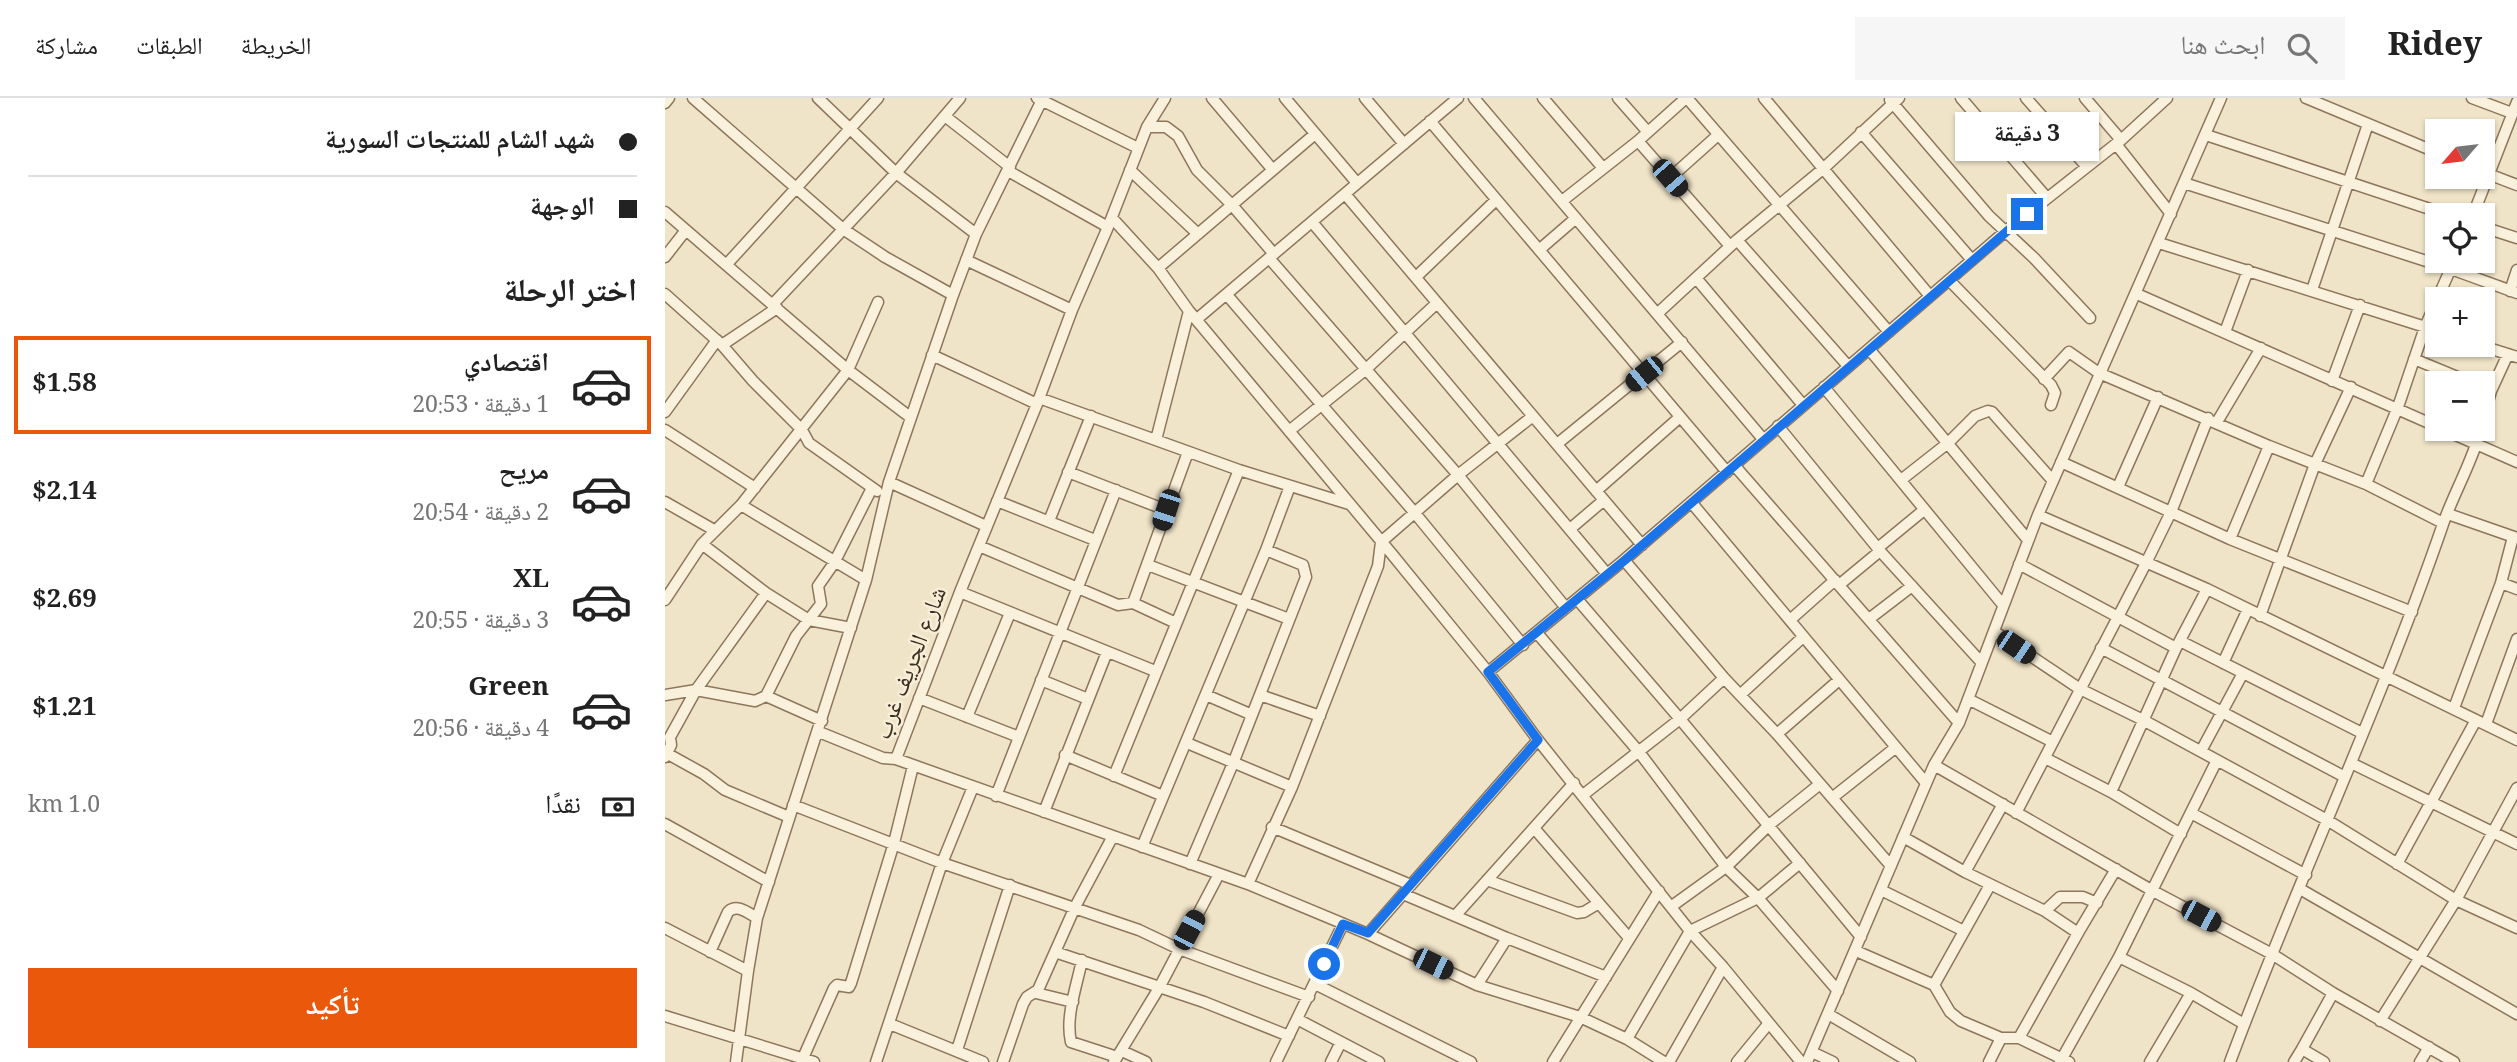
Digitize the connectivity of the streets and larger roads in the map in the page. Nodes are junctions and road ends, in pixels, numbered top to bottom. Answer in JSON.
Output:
{"nodes":[{"id":1,"x":669,"y":98,"type":"edge"},
{"id":2,"x":692,"y":98,"type":"edge"},
{"id":3,"x":818,"y":98,"type":"edge"},
{"id":4,"x":878,"y":98,"type":"edge"},
{"id":5,"x":960,"y":98,"type":"edge"},
{"id":6,"x":1165,"y":98,"type":"edge"},
{"id":7,"x":1212,"y":98,"type":"edge"},
{"id":8,"x":1285,"y":98,"type":"edge"},
{"id":9,"x":1364,"y":98,"type":"edge"},
{"id":10,"x":1436,"y":98,"type":"edge"},
{"id":11,"x":1458,"y":98,"type":"edge"},
{"id":12,"x":1474,"y":98,"type":"edge"},
{"id":13,"x":1543,"y":98,"type":"edge"},
{"id":14,"x":1618,"y":98,"type":"edge"},
{"id":15,"x":1686,"y":98,"type":"edge"},
{"id":16,"x":1764,"y":98,"type":"edge"},
{"id":17,"x":1961,"y":98,"type":"edge"},
{"id":18,"x":2026,"y":98,"type":"edge"},
{"id":19,"x":2085,"y":98,"type":"edge"},
{"id":20,"x":2168,"y":98,"type":"edge"},
{"id":21,"x":2221,"y":98,"type":"edge"},
{"id":22,"x":2306,"y":98,"type":"edge"},
{"id":23,"x":2472,"y":98,"type":"edge"},
{"id":24,"x":1040,"y":99,"type":"edge"},
{"id":25,"x":1893,"y":100,"type":"edge"},
{"id":26,"x":2154,"y":102,"type":"edge"},
{"id":27,"x":2517,"y":102,"type":"edge"},
{"id":28,"x":665,"y":103,"type":"edge"},
{"id":29,"x":1445,"y":109,"type":"junction"},
{"id":30,"x":2512,"y":113,"type":"junction"},
{"id":31,"x":946,"y":117,"type":"junction"},
{"id":32,"x":1430,"y":121,"type":"junction"},
{"id":33,"x":2368,"y":124,"type":"junction"},
{"id":34,"x":1147,"y":127,"type":"junction"},
{"id":35,"x":851,"y":129,"type":"junction"},
{"id":36,"x":1647,"y":131,"type":"junction"},
{"id":37,"x":1861,"y":132,"type":"junction"},
{"id":38,"x":1315,"y":134,"type":"junction"},
{"id":39,"x":1718,"y":135,"type":"junction"},
{"id":40,"x":2206,"y":135,"type":"junction"},
{"id":41,"x":1638,"y":141,"type":"junction"},
{"id":42,"x":2119,"y":142,"type":"junction"},
{"id":43,"x":1403,"y":144,"type":"junction"},
{"id":44,"x":1138,"y":148,"type":"junction"},
{"id":45,"x":2425,"y":148,"type":"edge"},
{"id":46,"x":2495,"y":151,"type":"edge"},
{"id":47,"x":2087,"y":167,"type":"junction"},
{"id":48,"x":1825,"y":168,"type":"junction"},
{"id":49,"x":1009,"y":169,"type":"junction"},
{"id":50,"x":1603,"y":169,"type":"junction"},
{"id":51,"x":1130,"y":170,"type":"junction"},
{"id":52,"x":1273,"y":170,"type":"junction"},
{"id":53,"x":896,"y":173,"type":"junction"},
{"id":54,"x":2495,"y":177,"type":"edge"},
{"id":55,"x":1670,"y":178,"type":"junction"},
{"id":56,"x":2349,"y":182,"type":"junction"},
{"id":57,"x":1357,"y":183,"type":"junction"},
{"id":58,"x":2184,"y":183,"type":"junction"},
{"id":59,"x":2517,"y":185,"type":"edge"},
{"id":60,"x":795,"y":189,"type":"junction"},
{"id":61,"x":1345,"y":194,"type":"junction"},
{"id":62,"x":2047,"y":198,"type":"junction"},
{"id":63,"x":1496,"y":200,"type":"junction"},
{"id":64,"x":1562,"y":201,"type":"junction"},
{"id":65,"x":1233,"y":205,"type":"junction"},
{"id":66,"x":1780,"y":205,"type":"junction"},
{"id":67,"x":2425,"y":207,"type":"edge"},
{"id":68,"x":665,"y":212,"type":"edge"},
{"id":69,"x":2171,"y":214,"type":"junction"},
{"id":70,"x":1576,"y":218,"type":"junction"},
{"id":71,"x":1110,"y":222,"type":"junction"},
{"id":72,"x":1312,"y":222,"type":"junction"},
{"id":73,"x":843,"y":229,"type":"junction"},
{"id":74,"x":686,"y":230,"type":"junction"},
{"id":75,"x":2007,"y":230,"type":"junction"},
{"id":76,"x":2495,"y":231,"type":"edge"},
{"id":77,"x":2331,"y":232,"type":"junction"},
{"id":78,"x":976,"y":234,"type":"junction"},
{"id":79,"x":1198,"y":234,"type":"junction"},
{"id":80,"x":2517,"y":238,"type":"edge"},
{"id":81,"x":1733,"y":243,"type":"junction"},
{"id":82,"x":2159,"y":243,"type":"junction"},
{"id":83,"x":1539,"y":250,"type":"junction"},
{"id":84,"x":1272,"y":256,"type":"junction"},
{"id":85,"x":665,"y":257,"type":"edge"},
{"id":86,"x":2425,"y":258,"type":"edge"},
{"id":87,"x":965,"y":260,"type":"junction"},
{"id":88,"x":1972,"y":260,"type":"junction"},
{"id":89,"x":727,"y":264,"type":"junction"},
{"id":90,"x":1158,"y":268,"type":"junction"},
{"id":91,"x":2517,"y":270,"type":"edge"},
{"id":92,"x":2248,"y":271,"type":"junction"},
{"id":93,"x":2470,"y":273,"type":"edge"},
{"id":94,"x":1416,"y":277,"type":"junction"},
{"id":95,"x":1696,"y":278,"type":"junction"},
{"id":96,"x":1949,"y":280,"type":"junction"},
{"id":97,"x":2312,"y":290,"type":"junction"},
{"id":98,"x":2513,"y":292,"type":"edge"},
{"id":99,"x":2137,"y":294,"type":"junction"},
{"id":100,"x":665,"y":295,"type":"edge"},
{"id":101,"x":953,"y":295,"type":"junction"},
{"id":102,"x":1227,"y":295,"type":"junction"},
{"id":103,"x":1930,"y":296,"type":"junction"},
{"id":104,"x":879,"y":302,"type":"dead end"},
{"id":105,"x":1437,"y":303,"type":"junction"},
{"id":106,"x":2360,"y":305,"type":"junction"},
{"id":107,"x":775,"y":306,"type":"junction"},
{"id":108,"x":1072,"y":310,"type":"junction"},
{"id":109,"x":1658,"y":313,"type":"junction"},
{"id":110,"x":1193,"y":315,"type":"junction"},
{"id":111,"x":2090,"y":318,"type":"dead end"},
{"id":112,"x":2425,"y":327,"type":"joint"},
{"id":113,"x":1406,"y":332,"type":"junction"},
{"id":114,"x":1889,"y":332,"type":"junction"},
{"id":115,"x":2225,"y":332,"type":"junction"},
{"id":116,"x":1682,"y":342,"type":"junction"},
{"id":117,"x":719,"y":343,"type":"junction"},
{"id":118,"x":2261,"y":348,"type":"junction"},
{"id":119,"x":1869,"y":349,"type":"junction"},
{"id":120,"x":2495,"y":350,"type":"edge"},
{"id":121,"x":932,"y":355,"type":"junction"},
{"id":122,"x":2512,"y":356,"type":"edge"},
{"id":123,"x":2414,"y":359,"type":"junction"},
{"id":124,"x":1848,"y":366,"type":"junction"},
{"id":125,"x":848,"y":370,"type":"junction"},
{"id":126,"x":1365,"y":370,"type":"junction"},
{"id":127,"x":2443,"y":371,"type":"edge"},
{"id":128,"x":2099,"y":373,"type":"junction"},
{"id":129,"x":1644,"y":374,"type":"junction"},
{"id":130,"x":2044,"y":379,"type":"junction"},
{"id":131,"x":2495,"y":379,"type":"edge"},
{"id":132,"x":2332,"y":380,"type":"junction"},
{"id":133,"x":1824,"y":387,"type":"junction"},
{"id":134,"x":2351,"y":387,"type":"junction"},
{"id":135,"x":2158,"y":397,"type":"junction"},
{"id":136,"x":1038,"y":401,"type":"junction"},
{"id":137,"x":1803,"y":405,"type":"junction"},
{"id":138,"x":2050,"y":405,"type":"dead end"},
{"id":139,"x":1322,"y":407,"type":"junction"},
{"id":140,"x":2398,"y":407,"type":"junction"},
{"id":141,"x":665,"y":412,"type":"edge"},
{"id":142,"x":1091,"y":415,"type":"junction"},
{"id":143,"x":1533,"y":416,"type":"junction"},
{"id":144,"x":910,"y":417,"type":"junction"},
{"id":145,"x":1680,"y":417,"type":"junction"},
{"id":146,"x":2212,"y":420,"type":"junction"},
{"id":147,"x":2425,"y":420,"type":"edge"},
{"id":148,"x":1778,"y":426,"type":"junction"},
{"id":149,"x":665,"y":430,"type":"edge"},
{"id":150,"x":802,"y":430,"type":"junction"},
{"id":151,"x":1289,"y":431,"type":"junction"},
{"id":152,"x":1763,"y":439,"type":"junction"},
{"id":153,"x":1156,"y":440,"type":"junction"},
{"id":154,"x":2467,"y":441,"type":"edge"},
{"id":155,"x":2478,"y":441,"type":"edge"},
{"id":156,"x":1948,"y":443,"type":"junction"},
{"id":157,"x":1499,"y":444,"type":"junction"},
{"id":158,"x":1557,"y":444,"type":"junction"},
{"id":159,"x":2269,"y":446,"type":"junction"},
{"id":160,"x":2477,"y":446,"type":"junction"},
{"id":161,"x":1188,"y":452,"type":"junction"},
{"id":162,"x":2061,"y":462,"type":"junction"},
{"id":163,"x":2517,"y":462,"type":"edge"},
{"id":164,"x":2315,"y":464,"type":"junction"},
{"id":165,"x":1730,"y":468,"type":"junction"},
{"id":166,"x":1238,"y":470,"type":"junction"},
{"id":167,"x":1068,"y":472,"type":"junction"},
{"id":168,"x":1458,"y":475,"type":"junction"},
{"id":169,"x":1901,"y":480,"type":"junction"},
{"id":170,"x":2053,"y":481,"type":"junction"},
{"id":171,"x":889,"y":482,"type":"junction"},
{"id":172,"x":2366,"y":484,"type":"junction"},
{"id":173,"x":1290,"y":486,"type":"junction"},
{"id":174,"x":2118,"y":487,"type":"junction"},
{"id":175,"x":755,"y":488,"type":"junction"},
{"id":176,"x":872,"y":488,"type":"junction"},
{"id":177,"x":1115,"y":490,"type":"junction"},
{"id":178,"x":885,"y":495,"type":"junction"},
{"id":179,"x":1600,"y":495,"type":"junction"},
{"id":180,"x":997,"y":501,"type":"junction"},
{"id":181,"x":665,"y":502,"type":"edge"},
{"id":182,"x":1691,"y":502,"type":"junction"},
{"id":183,"x":1349,"y":504,"type":"junction"},
{"id":184,"x":741,"y":505,"type":"junction"},
{"id":185,"x":1166,"y":510,"type":"junction"},
{"id":186,"x":1924,"y":510,"type":"junction"},
{"id":187,"x":1415,"y":512,"type":"junction"},
{"id":188,"x":2171,"y":512,"type":"junction"},
{"id":189,"x":2038,"y":514,"type":"junction"},
{"id":190,"x":2445,"y":519,"type":"junction"},
{"id":191,"x":1049,"y":521,"type":"junction"},
{"id":192,"x":986,"y":526,"type":"junction"},
{"id":193,"x":1570,"y":528,"type":"junction"},
{"id":194,"x":714,"y":530,"type":"junction"},
{"id":195,"x":2515,"y":538,"type":"edge"},
{"id":196,"x":2230,"y":539,"type":"junction"},
{"id":197,"x":1095,"y":540,"type":"junction"},
{"id":198,"x":2028,"y":540,"type":"junction"},
{"id":199,"x":1381,"y":542,"type":"junction"},
{"id":200,"x":702,"y":544,"type":"junction"},
{"id":201,"x":1642,"y":545,"type":"junction"},
{"id":202,"x":979,"y":546,"type":"junction"},
{"id":203,"x":1879,"y":549,"type":"junction"},
{"id":204,"x":1266,"y":550,"type":"junction"},
{"id":205,"x":1625,"y":560,"type":"junction"},
{"id":206,"x":2280,"y":560,"type":"junction"},
{"id":207,"x":834,"y":563,"type":"junction"},
{"id":208,"x":2146,"y":563,"type":"junction"},
{"id":209,"x":2019,"y":564,"type":"junction"},
{"id":210,"x":1148,"y":565,"type":"junction"},
{"id":211,"x":1607,"y":574,"type":"junction"},
{"id":212,"x":665,"y":576,"type":"edge"},
{"id":213,"x":866,"y":580,"type":"junction"},
{"id":214,"x":1193,"y":582,"type":"junction"},
{"id":215,"x":676,"y":583,"type":"junction"},
{"id":216,"x":1837,"y":583,"type":"junction"},
{"id":217,"x":2501,"y":583,"type":"junction"},
{"id":218,"x":1912,"y":586,"type":"junction"},
{"id":219,"x":1079,"y":587,"type":"junction"},
{"id":220,"x":2207,"y":589,"type":"junction"},
{"id":221,"x":2517,"y":589,"type":"edge"},
{"id":222,"x":960,"y":592,"type":"junction"},
{"id":223,"x":766,"y":593,"type":"junction"},
{"id":224,"x":1577,"y":599,"type":"junction"},
{"id":225,"x":665,"y":600,"type":"edge"},
{"id":226,"x":1245,"y":601,"type":"junction"},
{"id":227,"x":1133,"y":603,"type":"junction"},
{"id":228,"x":2003,"y":605,"type":"junction"},
{"id":229,"x":1566,"y":608,"type":"junction"},
{"id":230,"x":2248,"y":609,"type":"junction"},
{"id":231,"x":2413,"y":612,"type":"junction"},
{"id":232,"x":1010,"y":613,"type":"junction"},
{"id":233,"x":2260,"y":616,"type":"junction"},
{"id":234,"x":2116,"y":617,"type":"junction"},
{"id":235,"x":1289,"y":619,"type":"junction"},
{"id":236,"x":1869,"y":619,"type":"junction"},
{"id":237,"x":809,"y":620,"type":"junction"},
{"id":238,"x":1790,"y":620,"type":"junction"},
{"id":239,"x":1176,"y":622,"type":"junction"},
{"id":240,"x":851,"y":628,"type":"junction"},
{"id":241,"x":1995,"y":632,"type":"junction"},
{"id":242,"x":1060,"y":633,"type":"junction"},
{"id":243,"x":1537,"y":633,"type":"junction"},
{"id":244,"x":1803,"y":637,"type":"junction"},
{"id":245,"x":2517,"y":639,"type":"edge"},
{"id":246,"x":2178,"y":644,"type":"junction"},
{"id":247,"x":1523,"y":645,"type":"junction"},
{"id":248,"x":2101,"y":648,"type":"junction"},
{"id":249,"x":1107,"y":652,"type":"junction"},
{"id":250,"x":1981,"y":662,"type":"junction"},
{"id":251,"x":2223,"y":663,"type":"junction"},
{"id":252,"x":2513,"y":668,"type":"edge"},
{"id":253,"x":1156,"y":671,"type":"junction"},
{"id":254,"x":1488,"y":672,"type":"junction"},
{"id":255,"x":2243,"y":673,"type":"junction"},
{"id":256,"x":2387,"y":676,"type":"junction"},
{"id":257,"x":1724,"y":678,"type":"junction"},
{"id":258,"x":1041,"y":680,"type":"junction"},
{"id":259,"x":1839,"y":680,"type":"junction"},
{"id":260,"x":2162,"y":681,"type":"junction"},
{"id":261,"x":2080,"y":689,"type":"junction"},
{"id":262,"x":696,"y":690,"type":"junction"},
{"id":263,"x":665,"y":695,"type":"edge"},
{"id":264,"x":1206,"y":695,"type":"junction"},
{"id":265,"x":1260,"y":695,"type":"junction"},
{"id":266,"x":1740,"y":695,"type":"junction"},
{"id":267,"x":767,"y":696,"type":"junction"},
{"id":268,"x":919,"y":698,"type":"junction"},
{"id":269,"x":1088,"y":699,"type":"junction"},
{"id":270,"x":1968,"y":699,"type":"junction"},
{"id":271,"x":2454,"y":708,"type":"junction"},
{"id":272,"x":2222,"y":712,"type":"junction"},
{"id":273,"x":1251,"y":715,"type":"junction"},
{"id":274,"x":1320,"y":716,"type":"junction"},
{"id":275,"x":967,"y":717,"type":"junction"},
{"id":276,"x":1681,"y":719,"type":"junction"},
{"id":277,"x":2143,"y":720,"type":"junction"},
{"id":278,"x":822,"y":721,"type":"junction"},
{"id":279,"x":2481,"y":722,"type":"junction"},
{"id":280,"x":1959,"y":723,"type":"junction"},
{"id":281,"x":819,"y":732,"type":"junction"},
{"id":282,"x":2362,"y":733,"type":"junction"},
{"id":283,"x":1777,"y":734,"type":"junction"},
{"id":284,"x":1019,"y":737,"type":"junction"},
{"id":285,"x":1538,"y":740,"type":"junction"},
{"id":286,"x":2517,"y":740,"type":"edge"},
{"id":287,"x":2053,"y":742,"type":"junction"},
{"id":288,"x":1187,"y":743,"type":"junction"},
{"id":289,"x":1895,"y":748,"type":"junction"},
{"id":290,"x":2201,"y":751,"type":"junction"},
{"id":291,"x":1639,"y":752,"type":"junction"},
{"id":292,"x":1065,"y":755,"type":"junction"},
{"id":293,"x":666,"y":756,"type":"edge"},
{"id":294,"x":2045,"y":758,"type":"junction"},
{"id":295,"x":896,"y":759,"type":"junction"},
{"id":296,"x":2217,"y":760,"type":"junction"},
{"id":297,"x":1234,"y":761,"type":"junction"},
{"id":298,"x":2351,"y":763,"type":"junction"},
{"id":299,"x":1934,"y":765,"type":"junction"},
{"id":300,"x":913,"y":766,"type":"junction"},
{"id":301,"x":1114,"y":776,"type":"junction"},
{"id":302,"x":2345,"y":777,"type":"junction"},
{"id":303,"x":1574,"y":783,"type":"junction"},
{"id":304,"x":1926,"y":783,"type":"junction"},
{"id":305,"x":1820,"y":784,"type":"junction"},
{"id":306,"x":973,"y":787,"type":"junction"},
{"id":307,"x":1292,"y":787,"type":"junction"},
{"id":308,"x":2517,"y":788,"type":"edge"},
{"id":309,"x":2111,"y":792,"type":"junction"},
{"id":310,"x":1583,"y":794,"type":"junction"},
{"id":311,"x":996,"y":796,"type":"junction"},
{"id":312,"x":1163,"y":796,"type":"junction"},
{"id":313,"x":1832,"y":798,"type":"junction"},
{"id":314,"x":2430,"y":801,"type":"junction"},
{"id":315,"x":2003,"y":804,"type":"junction"},
{"id":316,"x":793,"y":805,"type":"junction"},
{"id":317,"x":1044,"y":812,"type":"junction"},
{"id":318,"x":2016,"y":813,"type":"junction"},
{"id":319,"x":2191,"y":813,"type":"junction"},
{"id":320,"x":789,"y":817,"type":"junction"},
{"id":321,"x":2327,"y":820,"type":"junction"},
{"id":322,"x":665,"y":824,"type":"edge"},
{"id":323,"x":1769,"y":825,"type":"junction"},
{"id":324,"x":1272,"y":827,"type":"junction"},
{"id":325,"x":1534,"y":828,"type":"junction"},
{"id":326,"x":2492,"y":831,"type":"junction"},
{"id":327,"x":2181,"y":834,"type":"junction"},
{"id":328,"x":1113,"y":836,"type":"junction"},
{"id":329,"x":1903,"y":837,"type":"junction"},
{"id":330,"x":894,"y":843,"type":"junction"},
{"id":331,"x":2517,"y":844,"type":"edge"},
{"id":332,"x":1142,"y":847,"type":"junction"},
{"id":333,"x":943,"y":863,"type":"junction"},
{"id":334,"x":1800,"y":863,"type":"junction"},
{"id":335,"x":2397,"y":863,"type":"junction"},
{"id":336,"x":1189,"y":864,"type":"junction"},
{"id":337,"x":1891,"y":866,"type":"junction"},
{"id":338,"x":1726,"y":867,"type":"junction"},
{"id":339,"x":2116,"y":869,"type":"junction"},
{"id":340,"x":1965,"y":872,"type":"junction"},
{"id":341,"x":1219,"y":874,"type":"junction"},
{"id":342,"x":2306,"y":875,"type":"junction"},
{"id":343,"x":1487,"y":880,"type":"junction"},
{"id":344,"x":769,"y":882,"type":"junction"},
{"id":345,"x":1248,"y":884,"type":"junction"},
{"id":346,"x":1010,"y":885,"type":"junction"},
{"id":347,"x":1990,"y":885,"type":"junction"},
{"id":348,"x":2300,"y":889,"type":"junction"},
{"id":349,"x":1407,"y":890,"type":"junction"},
{"id":350,"x":1881,"y":890,"type":"junction"},
{"id":351,"x":1659,"y":891,"type":"junction"},
{"id":352,"x":2153,"y":891,"type":"junction"},
{"id":353,"x":1758,"y":898,"type":"junction"},
{"id":354,"x":2456,"y":900,"type":"junction"},
{"id":355,"x":1598,"y":902,"type":"junction"},
{"id":356,"x":2097,"y":903,"type":"junction"},
{"id":357,"x":1672,"y":906,"type":"junction"},
{"id":358,"x":1075,"y":907,"type":"junction"},
{"id":359,"x":2045,"y":911,"type":"junction"},
{"id":360,"x":1455,"y":916,"type":"junction"},
{"id":361,"x":757,"y":918,"type":"junction"},
{"id":362,"x":1343,"y":924,"type":"junction"},
{"id":363,"x":665,"y":928,"type":"edge"},
{"id":364,"x":2517,"y":928,"type":"edge"},
{"id":365,"x":1690,"y":931,"type":"junction"},
{"id":366,"x":1964,"y":931,"type":"junction"},
{"id":367,"x":1368,"y":933,"type":"junction"},
{"id":368,"x":2078,"y":933,"type":"junction"},
{"id":369,"x":1861,"y":937,"type":"junction"},
{"id":370,"x":1507,"y":938,"type":"junction"},
{"id":371,"x":1629,"y":938,"type":"junction"},
{"id":372,"x":1179,"y":949,"type":"junction"},
{"id":373,"x":1856,"y":951,"type":"junction"},
{"id":374,"x":710,"y":952,"type":"junction"},
{"id":375,"x":1055,"y":952,"type":"junction"},
{"id":376,"x":2272,"y":954,"type":"junction"},
{"id":377,"x":2119,"y":957,"type":"junction"},
{"id":378,"x":2419,"y":958,"type":"junction"},
{"id":379,"x":1082,"y":960,"type":"junction"},
{"id":380,"x":1723,"y":967,"type":"junction"},
{"id":381,"x":748,"y":971,"type":"junction"},
{"id":382,"x":1606,"y":976,"type":"junction"},
{"id":383,"x":1315,"y":984,"type":"junction"},
{"id":384,"x":1477,"y":985,"type":"junction"},
{"id":385,"x":1934,"y":985,"type":"junction"},
{"id":386,"x":1159,"y":988,"type":"junction"},
{"id":387,"x":1838,"y":991,"type":"junction"},
{"id":388,"x":1035,"y":993,"type":"junction"},
{"id":389,"x":2191,"y":993,"type":"junction"},
{"id":390,"x":2333,"y":993,"type":"junction"},
{"id":391,"x":1309,"y":997,"type":"junction"},
{"id":392,"x":1073,"y":1002,"type":"junction"},
{"id":393,"x":1828,"y":1014,"type":"junction"},
{"id":394,"x":2517,"y":1014,"type":"edge"},
{"id":395,"x":665,"y":1016,"type":"edge"},
{"id":396,"x":1580,"y":1017,"type":"junction"},
{"id":397,"x":1297,"y":1019,"type":"junction"},
{"id":398,"x":2380,"y":1021,"type":"junction"},
{"id":399,"x":1769,"y":1023,"type":"junction"},
{"id":400,"x":890,"y":1024,"type":"junction"},
{"id":401,"x":2245,"y":1024,"type":"junction"},
{"id":402,"x":1289,"y":1036,"type":"junction"},
{"id":403,"x":740,"y":1038,"type":"junction"},
{"id":404,"x":2001,"y":1038,"type":"junction"},
{"id":405,"x":2019,"y":1038,"type":"junction"},
{"id":406,"x":1627,"y":1039,"type":"junction"},
{"id":407,"x":1340,"y":1044,"type":"junction"},
{"id":408,"x":2428,"y":1047,"type":"junction"},
{"id":409,"x":2302,"y":1049,"type":"junction"},
{"id":410,"x":957,"y":1050,"type":"junction"},
{"id":411,"x":1118,"y":1057,"type":"edge"},
{"id":412,"x":1810,"y":1057,"type":"edge"},
{"id":413,"x":966,"y":1059,"type":"edge"},
{"id":414,"x":809,"y":1060,"type":"edge"},
{"id":415,"x":2063,"y":1061,"type":"edge"},
{"id":416,"x":736,"y":1062,"type":"edge"},
{"id":417,"x":876,"y":1062,"type":"edge"},
{"id":418,"x":983,"y":1062,"type":"edge"},
{"id":419,"x":1003,"y":1062,"type":"edge"},
{"id":420,"x":1146,"y":1062,"type":"edge"},
{"id":421,"x":1276,"y":1062,"type":"edge"},
{"id":422,"x":1331,"y":1062,"type":"edge"},
{"id":423,"x":1379,"y":1062,"type":"edge"},
{"id":424,"x":1471,"y":1062,"type":"edge"},
{"id":425,"x":1553,"y":1062,"type":"edge"},
{"id":426,"x":1666,"y":1062,"type":"edge"},
{"id":427,"x":1737,"y":1062,"type":"edge"},
{"id":428,"x":1801,"y":1062,"type":"edge"},
{"id":429,"x":1833,"y":1062,"type":"edge"},
{"id":430,"x":1910,"y":1062,"type":"edge"},
{"id":431,"x":1989,"y":1062,"type":"edge"},
{"id":432,"x":2150,"y":1062,"type":"edge"},
{"id":433,"x":2230,"y":1062,"type":"edge"},
{"id":434,"x":2294,"y":1062,"type":"edge"},
{"id":435,"x":2324,"y":1062,"type":"edge"},
{"id":436,"x":2420,"y":1062,"type":"edge"},
{"id":437,"x":2454,"y":1062,"type":"edge"}],
"edges":[{"from":1,"to":28,"type":"street"},
{"from":2,"to":60,"type":"street"},
{"from":3,"to":35,"type":"street"},
{"from":4,"to":35,"type":"street"},
{"from":5,"to":31,"type":"street"},
{"from":6,"to":34,"type":"street","name":"شارع الجريف غرب"},
{"from":7,"to":52,"type":"street"},
{"from":8,"to":38,"type":"street"},
{"from":9,"to":43,"type":"street"},
{"from":10,"to":29,"type":"street"},
{"from":11,"to":29,"type":"street"},
{"from":12,"to":64,"type":"street"},
{"from":13,"to":50,"type":"street"},
{"from":14,"to":36,"type":"street"},
{"from":15,"to":36,"type":"street"},
{"from":15,"to":39,"type":"street"},
{"from":16,"to":48,"type":"street"},
{"from":17,"to":62,"type":"street"},
{"from":18,"to":47,"type":"street"},
{"from":19,"to":42,"type":"street"},
{"from":20,"to":26,"type":"street"},
{"from":21,"to":40,"type":"street"},
{"from":22,"to":33,"type":"street"},
{"from":23,"to":30,"type":"street"},
{"from":24,"to":44,"type":"street"},
{"from":24,"to":49,"type":"street"},
{"from":25,"to":37,"type":"street"},
{"from":25,"to":75,"type":"street"},
{"from":26,"to":42,"type":"street"},
{"from":27,"to":30,"type":"street"},
{"from":29,"to":32,"type":"street"},
{"from":30,"to":46,"type":"street"},
{"from":31,"to":49,"type":"street"},
{"from":31,"to":53,"type":"street"},
{"from":32,"to":43,"type":"street"},
{"from":32,"to":63,"type":"street"},
{"from":33,"to":45,"type":"street"},
{"from":33,"to":56,"type":"street"},
{"from":34,"to":44,"type":"street","name":"شارع الجريف غرب"},
{"from":34,"to":65,"type":"street"},
{"from":35,"to":53,"type":"street"},
{"from":35,"to":60,"type":"street"},
{"from":36,"to":41,"type":"street"},
{"from":37,"to":48,"type":"street"},
{"from":37,"to":88,"type":"street"},
{"from":38,"to":52,"type":"street"},
{"from":38,"to":57,"type":"street"},
{"from":39,"to":55,"type":"street"},
{"from":39,"to":66,"type":"street"},
{"from":40,"to":56,"type":"street"},
{"from":40,"to":58,"type":"street"},
{"from":41,"to":50,"type":"street"},
{"from":41,"to":55,"type":"street"},
{"from":42,"to":47,"type":"street"},
{"from":42,"to":69,"type":"street"},
{"from":43,"to":57,"type":"street"},
{"from":44,"to":51,"type":"street","name":"شارع الجريف غرب"},
{"from":47,"to":62,"type":"street"},
{"from":48,"to":66,"type":"street"},
{"from":48,"to":103,"type":"street"},
{"from":49,"to":71,"type":"street"},
{"from":49,"to":78,"type":"street"},
{"from":50,"to":64,"type":"street"},
{"from":51,"to":71,"type":"street","name":"شارع الجريف غرب"},
{"from":51,"to":79,"type":"street"},
{"from":52,"to":65,"type":"street"},
{"from":53,"to":73,"type":"street"},
{"from":53,"to":78,"type":"street"},
{"from":54,"to":59,"type":"street"},
{"from":55,"to":81,"type":"street"},
{"from":56,"to":67,"type":"street"},
{"from":56,"to":77,"type":"street"},
{"from":57,"to":61,"type":"street"},
{"from":58,"to":69,"type":"street"},
{"from":58,"to":77,"type":"street"},
{"from":60,"to":73,"type":"street"},
{"from":60,"to":89,"type":"street"},
{"from":61,"to":72,"type":"street"},
{"from":61,"to":94,"type":"street"},
{"from":62,"to":75,"type":"street"},
{"from":63,"to":83,"type":"street"},
{"from":63,"to":94,"type":"street"},
{"from":64,"to":70,"type":"street"},
{"from":65,"to":79,"type":"street"},
{"from":65,"to":84,"type":"street"},
{"from":66,"to":81,"type":"street"},
{"from":66,"to":114,"type":"street"},
{"from":68,"to":74,"type":"street"},
{"from":69,"to":82,"type":"street"},
{"from":70,"to":83,"type":"street"},
{"from":70,"to":109,"type":"street"},
{"from":71,"to":90,"type":"street"},
{"from":71,"to":108,"type":"street","name":"شارع الجريف غرب"},
{"from":72,"to":84,"type":"street"},
{"from":72,"to":113,"type":"street"},
{"from":73,"to":101,"type":"street"},
{"from":73,"to":107,"type":"street"},
{"from":74,"to":85,"type":"street"},
{"from":74,"to":89,"type":"street"},
{"from":75,"to":88,"type":"street"},
{"from":75,"to":111,"type":"street"},
{"from":76,"to":80,"type":"street"},
{"from":77,"to":86,"type":"street"},
{"from":77,"to":97,"type":"street"},
{"from":78,"to":87,"type":"street"},
{"from":79,"to":90,"type":"street"},
{"from":81,"to":95,"type":"street"},
{"from":81,"to":124,"type":"street"},
{"from":82,"to":92,"type":"street"},
{"from":82,"to":99,"type":"street"},
{"from":83,"to":129,"type":"street"},
{"from":84,"to":102,"type":"street"},
{"from":84,"to":126,"type":"street"},
{"from":87,"to":101,"type":"street"},
{"from":87,"to":108,"type":"street"},
{"from":88,"to":96,"type":"street"},
{"from":89,"to":107,"type":"street"},
{"from":90,"to":110,"type":"street"},
{"from":91,"to":98,"type":"street"},
{"from":92,"to":97,"type":"street"},
{"from":92,"to":115,"type":"street"},
{"from":93,"to":98,"type":"street"},
{"from":94,"to":105,"type":"street"},
{"from":95,"to":109,"type":"street"},
{"from":95,"to":137,"type":"street"},
{"from":96,"to":103,"type":"street"},
{"from":96,"to":130,"type":"street"},
{"from":97,"to":106,"type":"street"},
{"from":99,"to":115,"type":"street"},
{"from":99,"to":128,"type":"street"},
{"from":100,"to":117,"type":"street"},
{"from":101,"to":121,"type":"street"},
{"from":102,"to":110,"type":"street"},
{"from":102,"to":139,"type":"street"},
{"from":103,"to":114,"type":"street"},
{"from":104,"to":125,"type":"street"},
{"from":105,"to":113,"type":"street"},
{"from":105,"to":143,"type":"street"},
{"from":106,"to":112,"type":"street"},
{"from":106,"to":132,"type":"street"},
{"from":107,"to":117,"type":"street"},
{"from":107,"to":125,"type":"street"},
{"from":108,"to":136,"type":"street","name":"شارع الجريف غرب"},
{"from":109,"to":116,"type":"street"},
{"from":110,"to":151,"type":"street"},
{"from":110,"to":153,"type":"street"},
{"from":112,"to":123,"type":"street"},
{"from":113,"to":126,"type":"street"},
{"from":113,"to":157,"type":"street"},
{"from":114,"to":119,"type":"street"},
{"from":115,"to":118,"type":"street"},
{"from":116,"to":129,"type":"street"},
{"from":116,"to":152,"type":"street"},
{"from":117,"to":141,"type":"street"},
{"from":117,"to":150,"type":"street"},
{"from":118,"to":132,"type":"street"},
{"from":118,"to":146,"type":"street"},
{"from":119,"to":124,"type":"street"},
{"from":119,"to":156,"type":"street"},
{"from":120,"to":122,"type":"street"},
{"from":121,"to":136,"type":"street"},
{"from":121,"to":144,"type":"street"},
{"from":122,"to":131,"type":"street"},
{"from":123,"to":127,"type":"street"},
{"from":123,"to":140,"type":"street"},
{"from":124,"to":133,"type":"street"},
{"from":125,"to":144,"type":"street"},
{"from":125,"to":150,"type":"street"},
{"from":126,"to":139,"type":"street"},
{"from":126,"to":168,"type":"street"},
{"from":128,"to":130,"type":"street"},
{"from":128,"to":135,"type":"street"},
{"from":128,"to":162,"type":"street"},
{"from":129,"to":145,"type":"street"},
{"from":129,"to":158,"type":"street"},
{"from":130,"to":138,"type":"street"},
{"from":132,"to":134,"type":"street"},
{"from":133,"to":137,"type":"street"},
{"from":133,"to":169,"type":"street"},
{"from":134,"to":140,"type":"street"},
{"from":134,"to":164,"type":"street"},
{"from":135,"to":146,"type":"street"},
{"from":135,"to":174,"type":"street"},
{"from":136,"to":142,"type":"street"},
{"from":136,"to":180,"type":"street","name":"شارع الجريف غرب"},
{"from":137,"to":148,"type":"street"},
{"from":139,"to":151,"type":"street"},
{"from":139,"to":187,"type":"street"},
{"from":140,"to":147,"type":"street"},
{"from":140,"to":172,"type":"street"},
{"from":142,"to":153,"type":"street"},
{"from":142,"to":167,"type":"street"},
{"from":143,"to":157,"type":"street"},
{"from":143,"to":158,"type":"street"},
{"from":144,"to":171,"type":"street"},
{"from":145,"to":165,"type":"street"},
{"from":145,"to":179,"type":"street"},
{"from":146,"to":159,"type":"street"},
{"from":146,"to":188,"type":"street"},
{"from":148,"to":152,"type":"street"},
{"from":148,"to":203,"type":"street"},
{"from":149,"to":175,"type":"street"},
{"from":150,"to":175,"type":"street"},
{"from":150,"to":176,"type":"street"},
{"from":151,"to":183,"type":"street"},
{"from":152,"to":165,"type":"street"},
{"from":153,"to":161,"type":"street"},
{"from":154,"to":160,"type":"street"},
{"from":155,"to":160,"type":"street"},
{"from":156,"to":169,"type":"street"},
{"from":156,"to":170,"type":"street"},
{"from":156,"to":198,"type":"street"},
{"from":157,"to":168,"type":"street"},
{"from":157,"to":193,"type":"street"},
{"from":158,"to":179,"type":"street"},
{"from":159,"to":164,"type":"street"},
{"from":159,"to":196,"type":"street"},
{"from":160,"to":163,"type":"street"},
{"from":160,"to":190,"type":"street"},
{"from":161,"to":166,"type":"street"},
{"from":161,"to":185,"type":"street"},
{"from":162,"to":170,"type":"street"},
{"from":162,"to":174,"type":"street"},
{"from":164,"to":172,"type":"street"},
{"from":164,"to":206,"type":"street"},
{"from":165,"to":182,"type":"street"},
{"from":165,"to":216,"type":"street"},
{"from":166,"to":173,"type":"street"},
{"from":166,"to":214,"type":"street"},
{"from":167,"to":177,"type":"street"},
{"from":167,"to":191,"type":"street"},
{"from":168,"to":187,"type":"street"},
{"from":168,"to":229,"type":"street"},
{"from":169,"to":186,"type":"street"},
{"from":170,"to":189,"type":"street"},
{"from":171,"to":178,"type":"street"},
{"from":171,"to":192,"type":"street"},
{"from":172,"to":190,"type":"street"},
{"from":173,"to":183,"type":"street"},
{"from":173,"to":204,"type":"street"},
{"from":174,"to":188,"type":"street"},
{"from":175,"to":184,"type":"street"},
{"from":176,"to":178,"type":"street"},
{"from":176,"to":207,"type":"street"},
{"from":177,"to":185,"type":"street"},
{"from":177,"to":197,"type":"street"},
{"from":178,"to":213,"type":"street"},
{"from":179,"to":193,"type":"street"},
{"from":179,"to":201,"type":"street"},
{"from":180,"to":191,"type":"street"},
{"from":180,"to":192,"type":"street","name":"شارع الجريف غرب"},
{"from":181,"to":194,"type":"street"},
{"from":182,"to":201,"type":"street"},
{"from":182,"to":238,"type":"street"},
{"from":183,"to":199,"type":"street"},
{"from":184,"to":194,"type":"street"},
{"from":184,"to":207,"type":"street"},
{"from":185,"to":210,"type":"street"},
{"from":186,"to":203,"type":"street"},
{"from":186,"to":228,"type":"street"},
{"from":187,"to":199,"type":"street"},
{"from":187,"to":247,"type":"street"},
{"from":188,"to":196,"type":"street"},
{"from":188,"to":208,"type":"street"},
{"from":189,"to":198,"type":"street"},
{"from":189,"to":208,"type":"street"},
{"from":190,"to":195,"type":"street"},
{"from":190,"to":231,"type":"street"},
{"from":191,"to":197,"type":"street"},
{"from":192,"to":202,"type":"street","name":"شارع الجريف غرب"},
{"from":193,"to":211,"type":"street"},
{"from":194,"to":200,"type":"street"},
{"from":195,"to":217,"type":"street"},
{"from":196,"to":206,"type":"street"},
{"from":197,"to":219,"type":"street"},
{"from":198,"to":209,"type":"street"},
{"from":199,"to":254,"type":"street"},
{"from":199,"to":274,"type":"street"},
{"from":200,"to":215,"type":"street"},
{"from":200,"to":223,"type":"street"},
{"from":201,"to":205,"type":"street"},
{"from":202,"to":219,"type":"street"},
{"from":202,"to":222,"type":"street","name":"شارع الجريف غرب"},
{"from":203,"to":216,"type":"street"},
{"from":203,"to":218,"type":"street"},
{"from":204,"to":226,"type":"street"},
{"from":204,"to":235,"type":"street"},
{"from":205,"to":211,"type":"street"},
{"from":205,"to":257,"type":"street"},
{"from":206,"to":231,"type":"street"},
{"from":206,"to":233,"type":"street"},
{"from":207,"to":213,"type":"street"},
{"from":207,"to":237,"type":"street"},
{"from":208,"to":220,"type":"street"},
{"from":208,"to":234,"type":"street"},
{"from":209,"to":228,"type":"street"},
{"from":209,"to":234,"type":"street"},
{"from":210,"to":214,"type":"street"},
{"from":210,"to":227,"type":"street"},
{"from":211,"to":224,"type":"street"},
{"from":212,"to":215,"type":"street"},
{"from":213,"to":240,"type":"street"},
{"from":214,"to":226,"type":"street"},
{"from":214,"to":239,"type":"street"},
{"from":215,"to":225,"type":"street"},
{"from":216,"to":236,"type":"street"},
{"from":216,"to":238,"type":"street"},
{"from":217,"to":221,"type":"street"},
{"from":217,"to":271,"type":"street"},
{"from":218,"to":236,"type":"street"},
{"from":218,"to":250,"type":"street"},
{"from":219,"to":227,"type":"street"},
{"from":219,"to":242,"type":"street"},
{"from":220,"to":230,"type":"street"},
{"from":220,"to":246,"type":"street"},
{"from":222,"to":232,"type":"street"},
{"from":222,"to":268,"type":"street","name":"شارع الجريف غرب"},
{"from":223,"to":237,"type":"street"},
{"from":223,"to":262,"type":"street"},
{"from":224,"to":229,"type":"street"},
{"from":224,"to":276,"type":"street"},
{"from":226,"to":235,"type":"street"},
{"from":226,"to":264,"type":"street"},
{"from":227,"to":239,"type":"street"},
{"from":228,"to":241,"type":"street"},
{"from":229,"to":243,"type":"street"},
{"from":230,"to":233,"type":"street"},
{"from":230,"to":251,"type":"street"},
{"from":231,"to":256,"type":"street"},
{"from":232,"to":242,"type":"street"},
{"from":232,"to":275,"type":"street"},
{"from":233,"to":256,"type":"street"},
{"from":234,"to":246,"type":"street"},
{"from":234,"to":248,"type":"street"},
{"from":235,"to":265,"type":"street"},
{"from":236,"to":280,"type":"street"},
{"from":237,"to":240,"type":"street"},
{"from":237,"to":267,"type":"street"},
{"from":238,"to":244,"type":"street"},
{"from":239,"to":253,"type":"street"},
{"from":240,"to":278,"type":"street"},
{"from":241,"to":250,"type":"street"},
{"from":241,"to":261,"type":"street"},
{"from":242,"to":249,"type":"street"},
{"from":242,"to":258,"type":"street"},
{"from":243,"to":247,"type":"street"},
{"from":243,"to":291,"type":"street"},
{"from":244,"to":259,"type":"street"},
{"from":244,"to":266,"type":"street"},
{"from":245,"to":252,"type":"street"},
{"from":246,"to":251,"type":"street"},
{"from":246,"to":260,"type":"street"},
{"from":247,"to":254,"type":"street"},
{"from":248,"to":260,"type":"street"},
{"from":248,"to":261,"type":"street"},
{"from":249,"to":253,"type":"street"},
{"from":249,"to":269,"type":"street"},
{"from":250,"to":270,"type":"street"},
{"from":251,"to":255,"type":"street"},
{"from":252,"to":279,"type":"street"},
{"from":253,"to":301,"type":"street"},
{"from":254,"to":285,"type":"street"},
{"from":255,"to":272,"type":"street"},
{"from":255,"to":282,"type":"street"},
{"from":256,"to":271,"type":"street"},
{"from":256,"to":282,"type":"street"},
{"from":257,"to":266,"type":"street"},
{"from":257,"to":276,"type":"street"},
{"from":258,"to":269,"type":"street"},
{"from":258,"to":284,"type":"street"},
{"from":259,"to":283,"type":"street"},
{"from":259,"to":289,"type":"street"},
{"from":260,"to":272,"type":"street"},
{"from":260,"to":277,"type":"street"},
{"from":261,"to":277,"type":"street"},
{"from":261,"to":287,"type":"street"},
{"from":262,"to":263,"type":"street"},
{"from":262,"to":267,"type":"street"},
{"from":262,"to":293,"type":"street"},
{"from":264,"to":273,"type":"street"},
{"from":264,"to":288,"type":"street"},
{"from":265,"to":273,"type":"street"},
{"from":265,"to":274,"type":"street"},
{"from":266,"to":283,"type":"street"},
{"from":267,"to":278,"type":"street"},
{"from":268,"to":275,"type":"street"},
{"from":268,"to":295,"type":"street","name":"شارع الجريف غرب"},
{"from":269,"to":292,"type":"street"},
{"from":270,"to":280,"type":"street"},
{"from":270,"to":287,"type":"street"},
{"from":271,"to":279,"type":"street"},
{"from":272,"to":290,"type":"street"},
{"from":272,"to":302,"type":"street"},
{"from":273,"to":297,"type":"street"},
{"from":274,"to":307,"type":"street"},
{"from":275,"to":284,"type":"street"},
{"from":276,"to":291,"type":"street"},
{"from":276,"to":323,"type":"street"},
{"from":277,"to":290,"type":"street"},
{"from":277,"to":309,"type":"street"},
{"from":278,"to":281,"type":"street"},
{"from":279,"to":286,"type":"street"},
{"from":279,"to":314,"type":"street"},
{"from":280,"to":299,"type":"street"},
{"from":281,"to":295,"type":"street"},
{"from":281,"to":316,"type":"street"},
{"from":282,"to":298,"type":"street"},
{"from":283,"to":305,"type":"street"},
{"from":284,"to":311,"type":"street"},
{"from":285,"to":303,"type":"street"},
{"from":285,"to":349,"type":"street"},
{"from":287,"to":294,"type":"street"},
{"from":288,"to":297,"type":"street"},
{"from":288,"to":312,"type":"street"},
{"from":289,"to":304,"type":"street"},
{"from":289,"to":313,"type":"street"},
{"from":290,"to":296,"type":"street"},
{"from":291,"to":310,"type":"street"},
{"from":291,"to":338,"type":"street"},
{"from":292,"to":301,"type":"street"},
{"from":292,"to":317,"type":"street"},
{"from":293,"to":320,"type":"street"},
{"from":294,"to":309,"type":"street"},
{"from":294,"to":318,"type":"street"},
{"from":295,"to":300,"type":"street","name":"شارع الجريف غرب"},
{"from":296,"to":319,"type":"street"},
{"from":296,"to":321,"type":"street"},
{"from":297,"to":307,"type":"street"},
{"from":297,"to":336,"type":"street"},
{"from":298,"to":302,"type":"street"},
{"from":298,"to":314,"type":"street"},
{"from":299,"to":304,"type":"street"},
{"from":299,"to":315,"type":"street"},
{"from":300,"to":306,"type":"street","name":"شارع الجريف غرب"},
{"from":300,"to":330,"type":"street"},
{"from":301,"to":312,"type":"street"},
{"from":302,"to":321,"type":"street"},
{"from":303,"to":310,"type":"street"},
{"from":303,"to":325,"type":"street"},
{"from":304,"to":329,"type":"street"},
{"from":305,"to":313,"type":"street"},
{"from":305,"to":323,"type":"street"},
{"from":306,"to":311,"type":"street","name":"شارع الجريف غرب"},
{"from":306,"to":333,"type":"street"},
{"from":307,"to":324,"type":"street"},
{"from":308,"to":326,"type":"street"},
{"from":309,"to":327,"type":"street"},
{"from":310,"to":351,"type":"street"},
{"from":311,"to":317,"type":"street","name":"شارع الجريف غرب"},
{"from":312,"to":332,"type":"street"},
{"from":313,"to":337,"type":"street"},
{"from":314,"to":326,"type":"street"},
{"from":314,"to":335,"type":"street"},
{"from":315,"to":318,"type":"street"},
{"from":315,"to":340,"type":"street"},
{"from":316,"to":320,"type":"street"},
{"from":316,"to":330,"type":"street"},
{"from":317,"to":328,"type":"street","name":"شارع الجريف غرب"},
{"from":318,"to":339,"type":"street"},
{"from":319,"to":327,"type":"street"},
{"from":319,"to":342,"type":"street"},
{"from":320,"to":344,"type":"street"},
{"from":321,"to":335,"type":"street"},
{"from":321,"to":342,"type":"street"},
{"from":322,"to":344,"type":"street"},
{"from":323,"to":334,"type":"street"},
{"from":323,"to":338,"type":"street"},
{"from":324,"to":345,"type":"street"},
{"from":324,"to":349,"type":"street"},
{"from":325,"to":343,"type":"street"},
{"from":325,"to":355,"type":"street"},
{"from":326,"to":331,"type":"street"},
{"from":326,"to":354,"type":"street"},
{"from":327,"to":352,"type":"street"},
{"from":328,"to":332,"type":"street","name":"شارع الجريف غرب"},
{"from":328,"to":358,"type":"street"},
{"from":329,"to":337,"type":"street"},
{"from":329,"to":340,"type":"street"},
{"from":330,"to":333,"type":"street"},
{"from":330,"to":414,"type":"street"},
{"from":332,"to":336,"type":"street","name":"شارع الجريف غرب"},
{"from":333,"to":346,"type":"street"},
{"from":333,"to":400,"type":"street"},
{"from":334,"to":353,"type":"street"},
{"from":334,"to":369,"type":"street"},
{"from":335,"to":354,"type":"street"},
{"from":336,"to":341,"type":"street","name":"شارع الجريف غرب"},
{"from":337,"to":350,"type":"street"},
{"from":338,"to":353,"type":"street"},
{"from":338,"to":357,"type":"street"},
{"from":339,"to":352,"type":"street"},
{"from":339,"to":356,"type":"street"},
{"from":340,"to":347,"type":"street"},
{"from":341,"to":345,"type":"street","name":"شارع الجريف غرب"},
{"from":341,"to":372,"type":"street"},
{"from":342,"to":348,"type":"street"},
{"from":343,"to":355,"type":"street"},
{"from":343,"to":360,"type":"street"},
{"from":344,"to":361,"type":"street"},
{"from":345,"to":362,"type":"street","name":"شارع الجريف غرب"},
{"from":346,"to":358,"type":"street"},
{"from":346,"to":410,"type":"street"},
{"from":347,"to":359,"type":"street"},
{"from":347,"to":366,"type":"street"},
{"from":348,"to":376,"type":"street"},
{"from":348,"to":378,"type":"street"},
{"from":349,"to":360,"type":"street"},
{"from":349,"to":367,"type":"street"},
{"from":350,"to":366,"type":"street"},
{"from":350,"to":369,"type":"street"},
{"from":351,"to":357,"type":"street"},
{"from":351,"to":371,"type":"street"},
{"from":352,"to":376,"type":"street"},
{"from":352,"to":377,"type":"street"},
{"from":353,"to":365,"type":"street"},
{"from":353,"to":387,"type":"street"},
{"from":354,"to":364,"type":"street"},
{"from":354,"to":378,"type":"street"},
{"from":355,"to":371,"type":"street"},
{"from":356,"to":359,"type":"street"},
{"from":356,"to":368,"type":"street"},
{"from":357,"to":365,"type":"street"},
{"from":358,"to":372,"type":"street"},
{"from":358,"to":375,"type":"street"},
{"from":359,"to":368,"type":"street"},
{"from":360,"to":370,"type":"street"},
{"from":361,"to":374,"type":"street"},
{"from":361,"to":381,"type":"street"},
{"from":362,"to":367,"type":"street","name":"شارع الجريف غرب"},
{"from":362,"to":383,"type":"street"},
{"from":363,"to":374,"type":"street"},
{"from":365,"to":380,"type":"street"},
{"from":365,"to":406,"type":"street"},
{"from":366,"to":385,"type":"street"},
{"from":367,"to":384,"type":"street","name":"شارع الجريف غرب"},
{"from":368,"to":405,"type":"street"},
{"from":369,"to":373,"type":"street"},
{"from":370,"to":382,"type":"street"},
{"from":370,"to":384,"type":"street"},
{"from":371,"to":382,"type":"street"},
{"from":372,"to":386,"type":"street"},
{"from":372,"to":391,"type":"street"},
{"from":373,"to":385,"type":"street"},
{"from":373,"to":387,"type":"street"},
{"from":374,"to":381,"type":"street"},
{"from":375,"to":379,"type":"street"},
{"from":375,"to":388,"type":"street"},
{"from":376,"to":390,"type":"street"},
{"from":376,"to":401,"type":"street"},
{"from":377,"to":389,"type":"street"},
{"from":377,"to":415,"type":"street"},
{"from":378,"to":394,"type":"street"},
{"from":378,"to":398,"type":"street"},
{"from":379,"to":386,"type":"street"},
{"from":379,"to":392,"type":"street"},
{"from":380,"to":399,"type":"street"},
{"from":380,"to":426,"type":"street"},
{"from":381,"to":403,"type":"street"},
{"from":382,"to":396,"type":"street"},
{"from":383,"to":391,"type":"street"},
{"from":383,"to":424,"type":"street"},
{"from":384,"to":396,"type":"street","name":"شارع الجريف غرب"},
{"from":385,"to":404,"type":"street"},
{"from":386,"to":402,"type":"street"},
{"from":386,"to":411,"type":"street"},
{"from":387,"to":393,"type":"street"},
{"from":388,"to":392,"type":"street"},
{"from":388,"to":419,"type":"street"},
{"from":389,"to":401,"type":"street"},
{"from":389,"to":432,"type":"street"},
{"from":390,"to":398,"type":"street"},
{"from":390,"to":409,"type":"street"},
{"from":391,"to":397,"type":"street"},
{"from":392,"to":411,"type":"street"},
{"from":393,"to":412,"type":"street"},
{"from":393,"to":430,"type":"street"},
{"from":395,"to":403,"type":"street"},
{"from":396,"to":406,"type":"street","name":"شارع الجريف غرب"},
{"from":396,"to":425,"type":"street"},
{"from":397,"to":402,"type":"street"},
{"from":397,"to":407,"type":"street"},
{"from":398,"to":408,"type":"street"},
{"from":399,"to":427,"type":"street"},
{"from":399,"to":428,"type":"street"},
{"from":400,"to":410,"type":"street"},
{"from":400,"to":417,"type":"street"},
{"from":401,"to":433,"type":"street"},
{"from":402,"to":421,"type":"street"},
{"from":403,"to":414,"type":"street"},
{"from":403,"to":416,"type":"street"},
{"from":404,"to":405,"type":"street"},
{"from":404,"to":431,"type":"street"},
{"from":405,"to":415,"type":"street"},
{"from":406,"to":426,"type":"street","name":"شارع الجريف غرب"},
{"from":407,"to":422,"type":"street"},
{"from":407,"to":423,"type":"street"},
{"from":408,"to":436,"type":"street"},
{"from":408,"to":437,"type":"street"},
{"from":409,"to":434,"type":"street"},
{"from":409,"to":435,"type":"street"},
{"from":410,"to":413,"type":"street"},
{"from":411,"to":420,"type":"street"},
{"from":412,"to":429,"type":"street"},
{"from":413,"to":418,"type":"street"}]}
